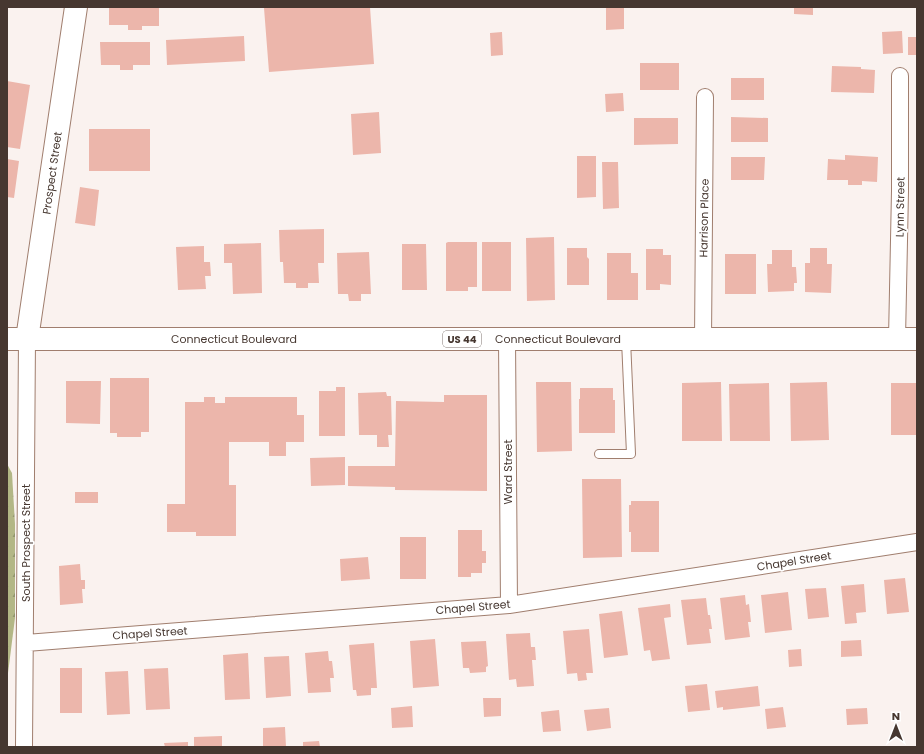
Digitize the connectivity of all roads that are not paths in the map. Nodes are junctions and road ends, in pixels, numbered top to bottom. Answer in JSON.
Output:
{"nodes":[{"id":1,"x":76,"y":7,"type":"edge"},
{"id":2,"x":900,"y":76,"type":"dead end"},
{"id":3,"x":705,"y":97,"type":"dead end"},
{"id":4,"x":17,"y":339,"type":"edge"},
{"id":5,"x":507,"y":339,"type":"junction"},
{"id":6,"x":626,"y":339,"type":"junction"},
{"id":7,"x":703,"y":339,"type":"junction"},
{"id":8,"x":907,"y":339,"type":"edge"},
{"id":9,"x":599,"y":454,"type":"dead end"},
{"id":10,"x":917,"y":542,"type":"edge"},
{"id":11,"x":509,"y":605,"type":"junction"},
{"id":12,"x":26,"y":643,"type":"junction"},
{"id":13,"x":24,"y":747,"type":"edge"}],
"edges":[{"from":1,"to":4,"type":"main road","name":"Prospect Street"},
{"from":2,"to":8,"type":"street","name":"Lynn Street"},
{"from":3,"to":7,"type":"street","name":"Harrison Place"},
{"from":4,"to":5,"type":"main road","name":"Connecticut Boulevard","number":"US 44"},
{"from":4,"to":12,"type":"street","name":"South Prospect Street"},
{"from":5,"to":6,"type":"main road","name":"Connecticut Boulevard","number":"US 44"},
{"from":5,"to":11,"type":"street","name":"Ward Street"},
{"from":6,"to":7,"type":"main road","name":"Connecticut Boulevard","number":"US 44"},
{"from":6,"to":9,"type":"lane"},
{"from":7,"to":8,"type":"main road","name":"Connecticut Boulevard","number":"US 44"},
{"from":10,"to":11,"type":"street","name":"Chapel Street"},
{"from":11,"to":12,"type":"street","name":"Chapel Street"},
{"from":12,"to":13,"type":"street","name":"South Prospect Street"}]}
